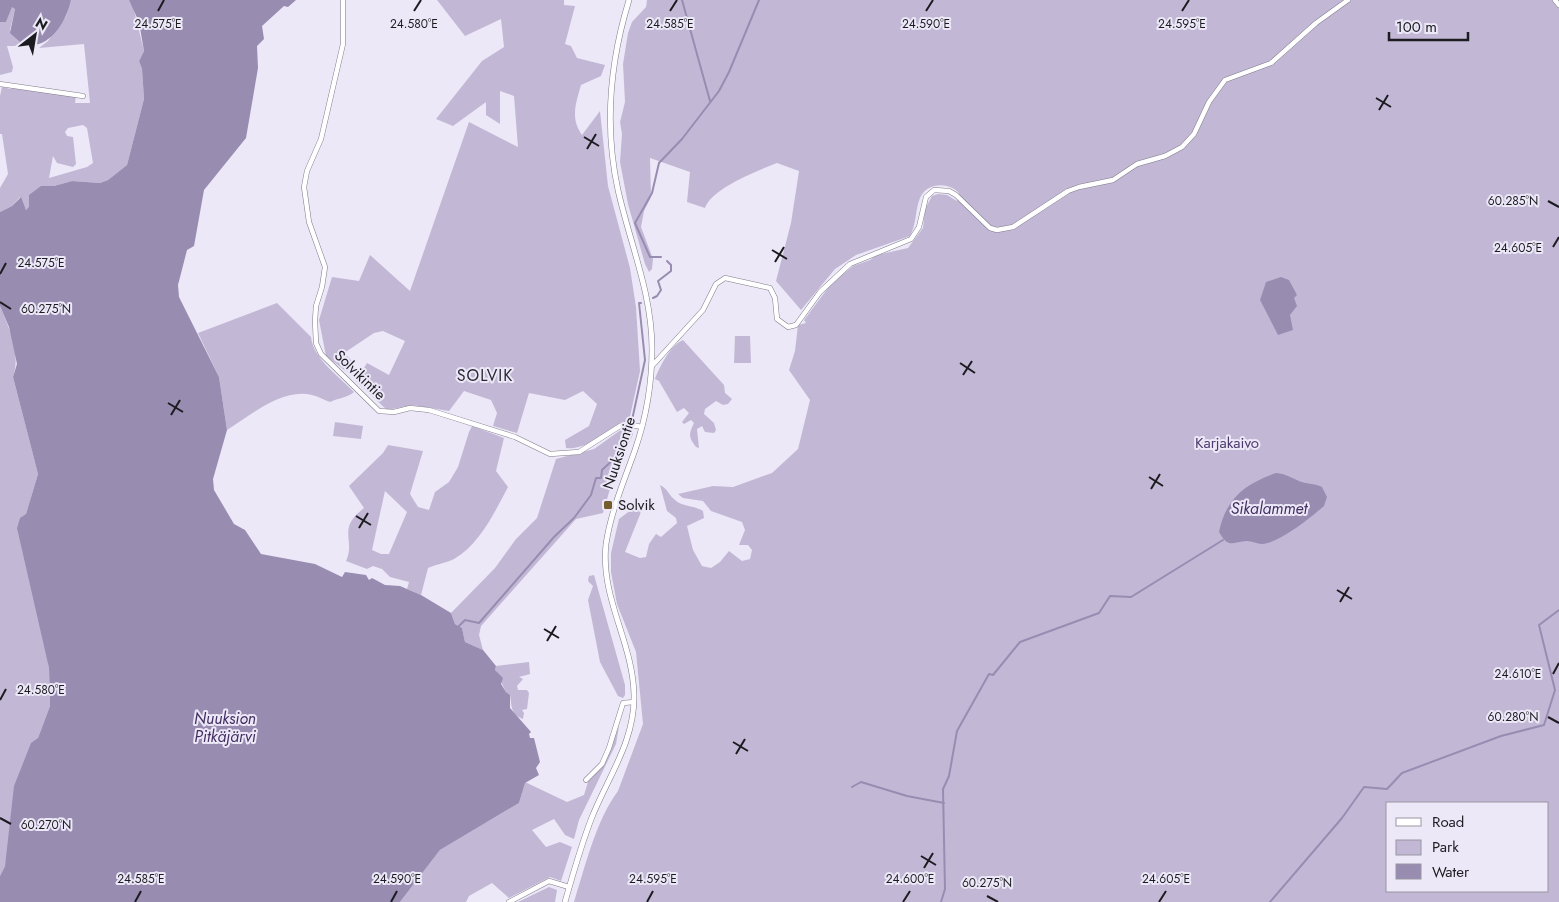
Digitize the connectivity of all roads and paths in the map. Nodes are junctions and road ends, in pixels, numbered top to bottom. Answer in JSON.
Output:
{"nodes":[{"id":1,"x":343,"y":0,"type":"edge"},
{"id":2,"x":629,"y":0,"type":"edge"},
{"id":3,"x":1348,"y":0,"type":"edge"},
{"id":4,"x":1556,"y":0,"type":"edge"},
{"id":5,"x":1559,"y":5,"type":"edge"},
{"id":6,"x":0,"y":84,"type":"edge"},
{"id":7,"x":83,"y":96,"type":"dead end"},
{"id":8,"x":652,"y":366,"type":"junction"},
{"id":9,"x":642,"y":427,"type":"junction"},
{"id":10,"x":634,"y":702,"type":"junction"},
{"id":11,"x":586,"y":780,"type":"dead end"},
{"id":12,"x":569,"y":887,"type":"junction"},
{"id":13,"x":510,"y":902,"type":"edge"},
{"id":14,"x":564,"y":902,"type":"edge"}],
"edges":[{"from":1,"to":9,"type":"street","name":"Solvikintie"},
{"from":2,"to":8,"type":"street","name":"Nuuksiontie"},
{"from":3,"to":8,"type":"street"},
{"from":4,"to":5,"type":"street"},
{"from":6,"to":7,"type":"street"},
{"from":8,"to":9,"type":"street","name":"Nuuksiontie"},
{"from":9,"to":10,"type":"street","name":"Nuuksiontie"},
{"from":10,"to":11,"type":"street"},
{"from":10,"to":12,"type":"street","name":"Nuuksiontie"},
{"from":12,"to":13,"type":"street"},
{"from":12,"to":14,"type":"street","name":"Nuuksiontie"}]}
